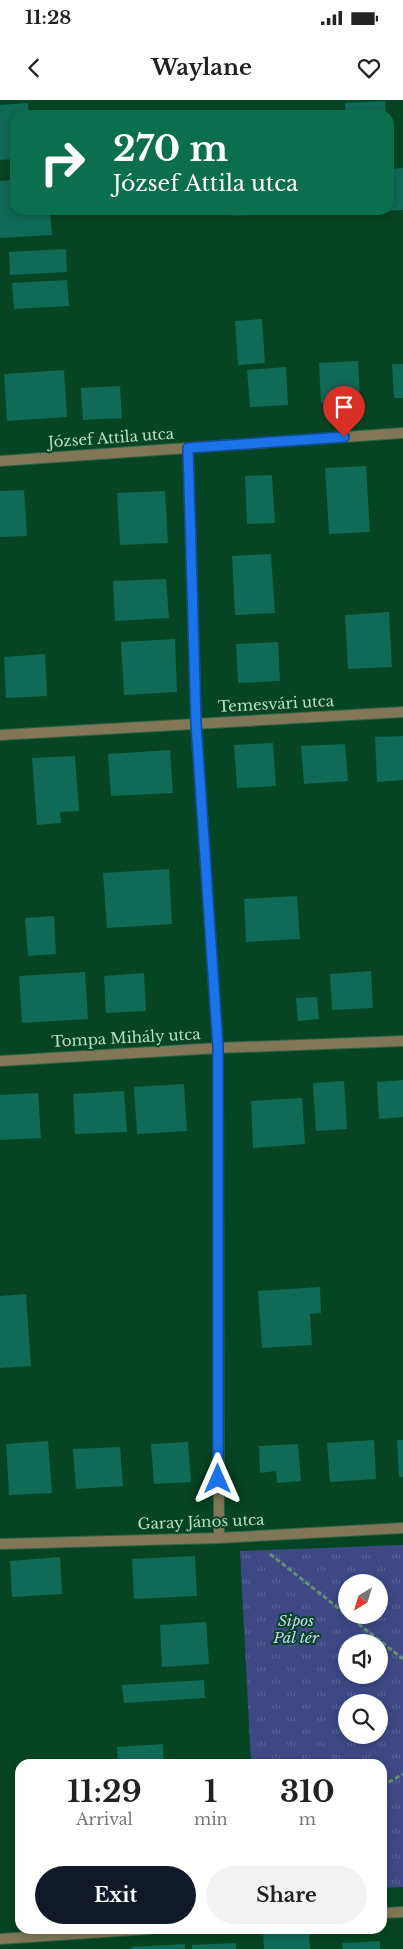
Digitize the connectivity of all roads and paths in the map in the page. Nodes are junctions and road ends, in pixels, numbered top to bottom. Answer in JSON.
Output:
{"nodes":[{"id":1,"x":403,"y":433,"type":"edge"},
{"id":2,"x":188,"y":448,"type":"junction"},
{"id":3,"x":0,"y":461,"type":"edge"},
{"id":4,"x":403,"y":712,"type":"edge"},
{"id":5,"x":196,"y":723,"type":"junction"},
{"id":6,"x":0,"y":735,"type":"edge"},
{"id":7,"x":403,"y":1041,"type":"edge"},
{"id":8,"x":218,"y":1048,"type":"junction"},
{"id":9,"x":0,"y":1060,"type":"edge"},
{"id":10,"x":403,"y":1528,"type":"edge"},
{"id":11,"x":218,"y":1538,"type":"junction"},
{"id":12,"x":0,"y":1544,"type":"edge"},
{"id":13,"x":263,"y":1550,"type":"dead end"},
{"id":14,"x":403,"y":1659,"type":"edge"},
{"id":15,"x":403,"y":1774,"type":"edge"},
{"id":16,"x":387,"y":1783,"type":"edge"},
{"id":17,"x":403,"y":1912,"type":"edge"},
{"id":18,"x":387,"y":1914,"type":"edge"},
{"id":19,"x":66,"y":1934,"type":"edge"},
{"id":20,"x":0,"y":1938,"type":"edge"}],
"edges":[{"from":1,"to":2,"type":"street","name":"József Attila utca"},
{"from":2,"to":3,"type":"street","name":"József Attila utca"},
{"from":2,"to":5,"type":"street"},
{"from":4,"to":5,"type":"street","name":"Temesvári utca"},
{"from":5,"to":6,"type":"street","name":"Temesvári utca"},
{"from":5,"to":8,"type":"street"},
{"from":7,"to":8,"type":"street","name":"Tompa Mihály utca"},
{"from":8,"to":9,"type":"street","name":"Tompa Mihály utca"},
{"from":8,"to":11,"type":"street"},
{"from":10,"to":11,"type":"street","name":"Garay János utca"},
{"from":11,"to":12,"type":"street","name":"Garay János utca"},
{"from":13,"to":14,"type":"path"},
{"from":15,"to":16,"type":"path"},
{"from":17,"to":18,"type":"street"},
{"from":19,"to":20,"type":"street"}]}
